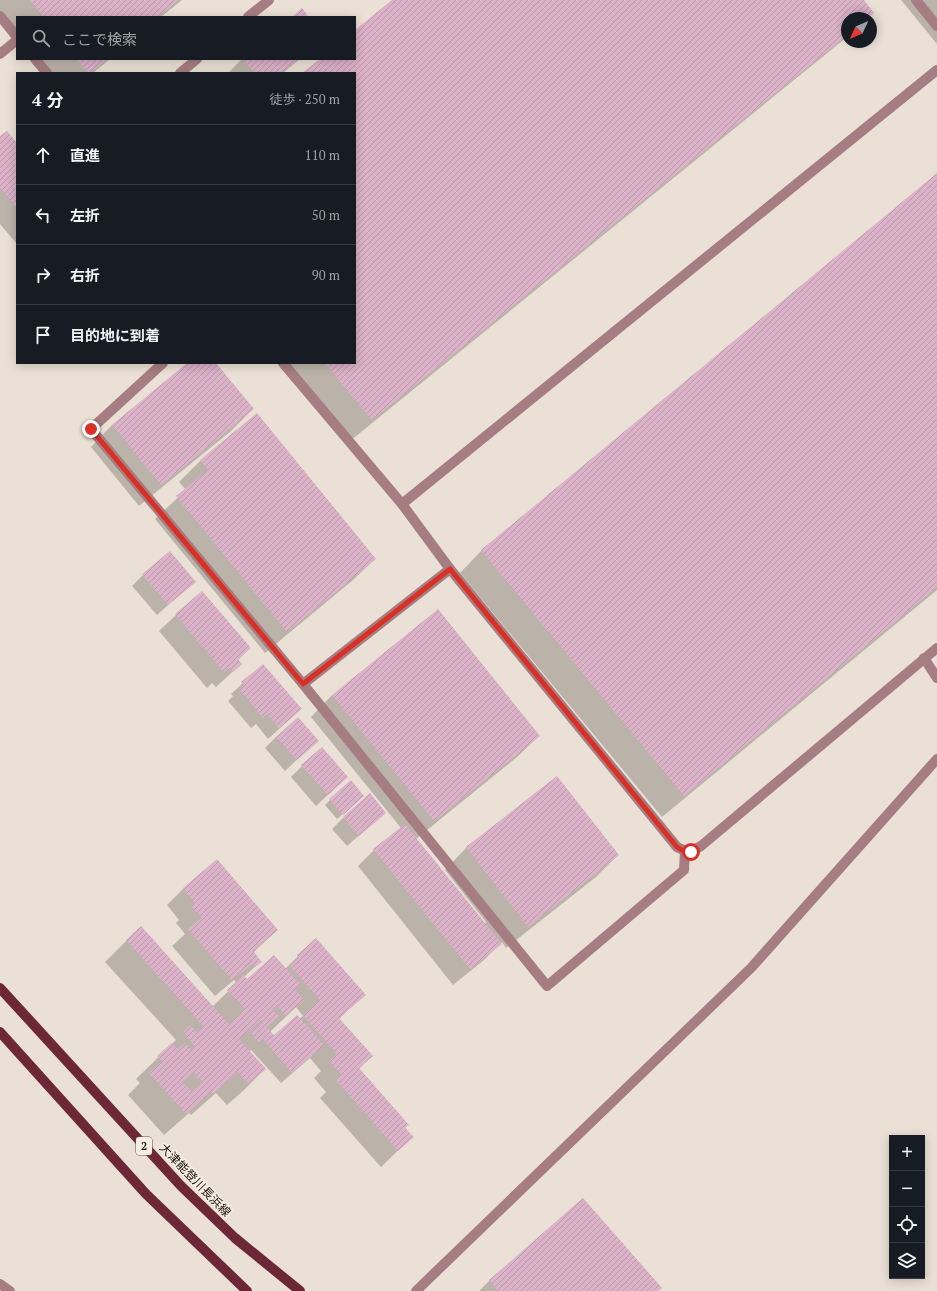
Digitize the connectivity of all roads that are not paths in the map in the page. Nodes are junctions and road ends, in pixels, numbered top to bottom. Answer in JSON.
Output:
{"nodes":[{"id":1,"x":269,"y":0,"type":"edge"},
{"id":2,"x":916,"y":0,"type":"edge"},
{"id":3,"x":0,"y":16,"type":"edge"},
{"id":4,"x":249,"y":16,"type":"edge"},
{"id":5,"x":937,"y":26,"type":"edge"},
{"id":6,"x":16,"y":35,"type":"edge"},
{"id":7,"x":16,"y":41,"type":"edge"},
{"id":8,"x":0,"y":54,"type":"edge"},
{"id":9,"x":37,"y":60,"type":"edge"},
{"id":10,"x":196,"y":60,"type":"edge"},
{"id":11,"x":937,"y":70,"type":"edge"},
{"id":12,"x":46,"y":72,"type":"edge"},
{"id":13,"x":181,"y":72,"type":"edge"},
{"id":14,"x":162,"y":364,"type":"edge"},
{"id":15,"x":285,"y":364,"type":"edge"},
{"id":16,"x":402,"y":504,"type":"junction"},
{"id":17,"x":450,"y":569,"type":"junction"},
{"id":18,"x":937,"y":648,"type":"edge"},
{"id":19,"x":924,"y":658,"type":"junction"},
{"id":20,"x":937,"y":678,"type":"edge"},
{"id":21,"x":303,"y":684,"type":"junction"},
{"id":22,"x":937,"y":759,"type":"edge"},
{"id":23,"x":685,"y":852,"type":"junction"},
{"id":24,"x":0,"y":988,"type":"edge"},
{"id":25,"x":0,"y":1032,"type":"edge"},
{"id":26,"x":0,"y":1284,"type":"edge"},
{"id":27,"x":10,"y":1291,"type":"edge"},
{"id":28,"x":247,"y":1291,"type":"edge"},
{"id":29,"x":300,"y":1291,"type":"edge"},
{"id":30,"x":416,"y":1291,"type":"edge"}],
"edges":[{"from":1,"to":4,"type":"street"},
{"from":2,"to":5,"type":"street"},
{"from":3,"to":6,"type":"street"},
{"from":7,"to":8,"type":"street"},
{"from":9,"to":12,"type":"street"},
{"from":10,"to":13,"type":"street"},
{"from":11,"to":16,"type":"street"},
{"from":14,"to":21,"type":"street"},
{"from":15,"to":16,"type":"street"},
{"from":16,"to":17,"type":"street"},
{"from":17,"to":21,"type":"street"},
{"from":17,"to":23,"type":"street"},
{"from":18,"to":19,"type":"street"},
{"from":19,"to":20,"type":"street"},
{"from":19,"to":23,"type":"street"},
{"from":21,"to":23,"type":"street"},
{"from":22,"to":30,"type":"street"},
{"from":24,"to":29,"type":"main road","name":"大津能登川長浜線","number":"2"},
{"from":25,"to":28,"type":"main road"},
{"from":26,"to":27,"type":"street"}]}
